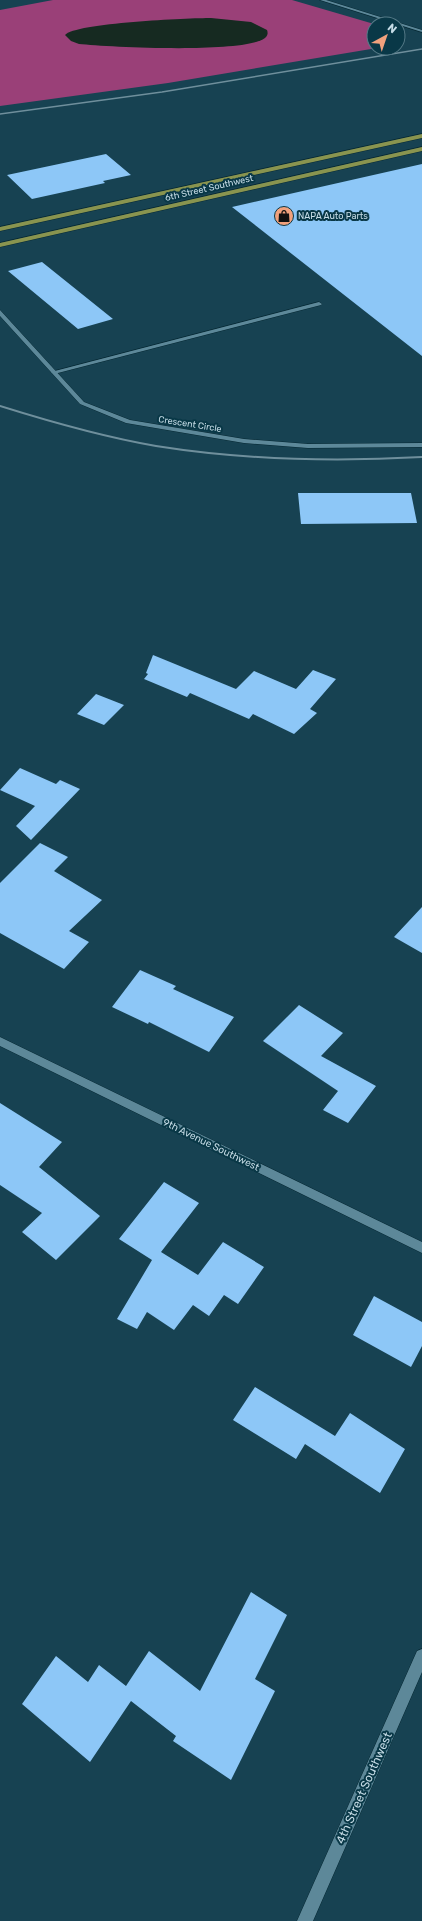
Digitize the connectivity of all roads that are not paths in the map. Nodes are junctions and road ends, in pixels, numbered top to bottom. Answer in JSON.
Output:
{"nodes":[{"id":1,"x":322,"y":0,"type":"edge"},
{"id":2,"x":422,"y":31,"type":"edge"},
{"id":3,"x":422,"y":136,"type":"edge"},
{"id":4,"x":422,"y":149,"type":"edge"},
{"id":5,"x":0,"y":230,"type":"edge"},
{"id":6,"x":0,"y":245,"type":"edge"},
{"id":7,"x":319,"y":304,"type":"dead end"},
{"id":8,"x":0,"y":312,"type":"edge"},
{"id":9,"x":54,"y":372,"type":"junction"},
{"id":10,"x":422,"y":445,"type":"edge"},
{"id":11,"x":0,"y":1041,"type":"edge"},
{"id":12,"x":422,"y":1248,"type":"edge"},
{"id":13,"x":422,"y":1656,"type":"edge"},
{"id":14,"x":305,"y":1921,"type":"edge"}],
"edges":[{"from":1,"to":2,"type":"street"},
{"from":3,"to":5,"type":"main road","name":"6th Street Southwest"},
{"from":4,"to":6,"type":"main road","name":"6th Street Southwest"},
{"from":7,"to":9,"type":"street"},
{"from":8,"to":9,"type":"street","name":"Crescent Circle"},
{"from":9,"to":10,"type":"street","name":"Crescent Circle"},
{"from":11,"to":12,"type":"street","name":"9th Avenue Southwest"},
{"from":13,"to":14,"type":"street","name":"4th Street Southwest"}]}
